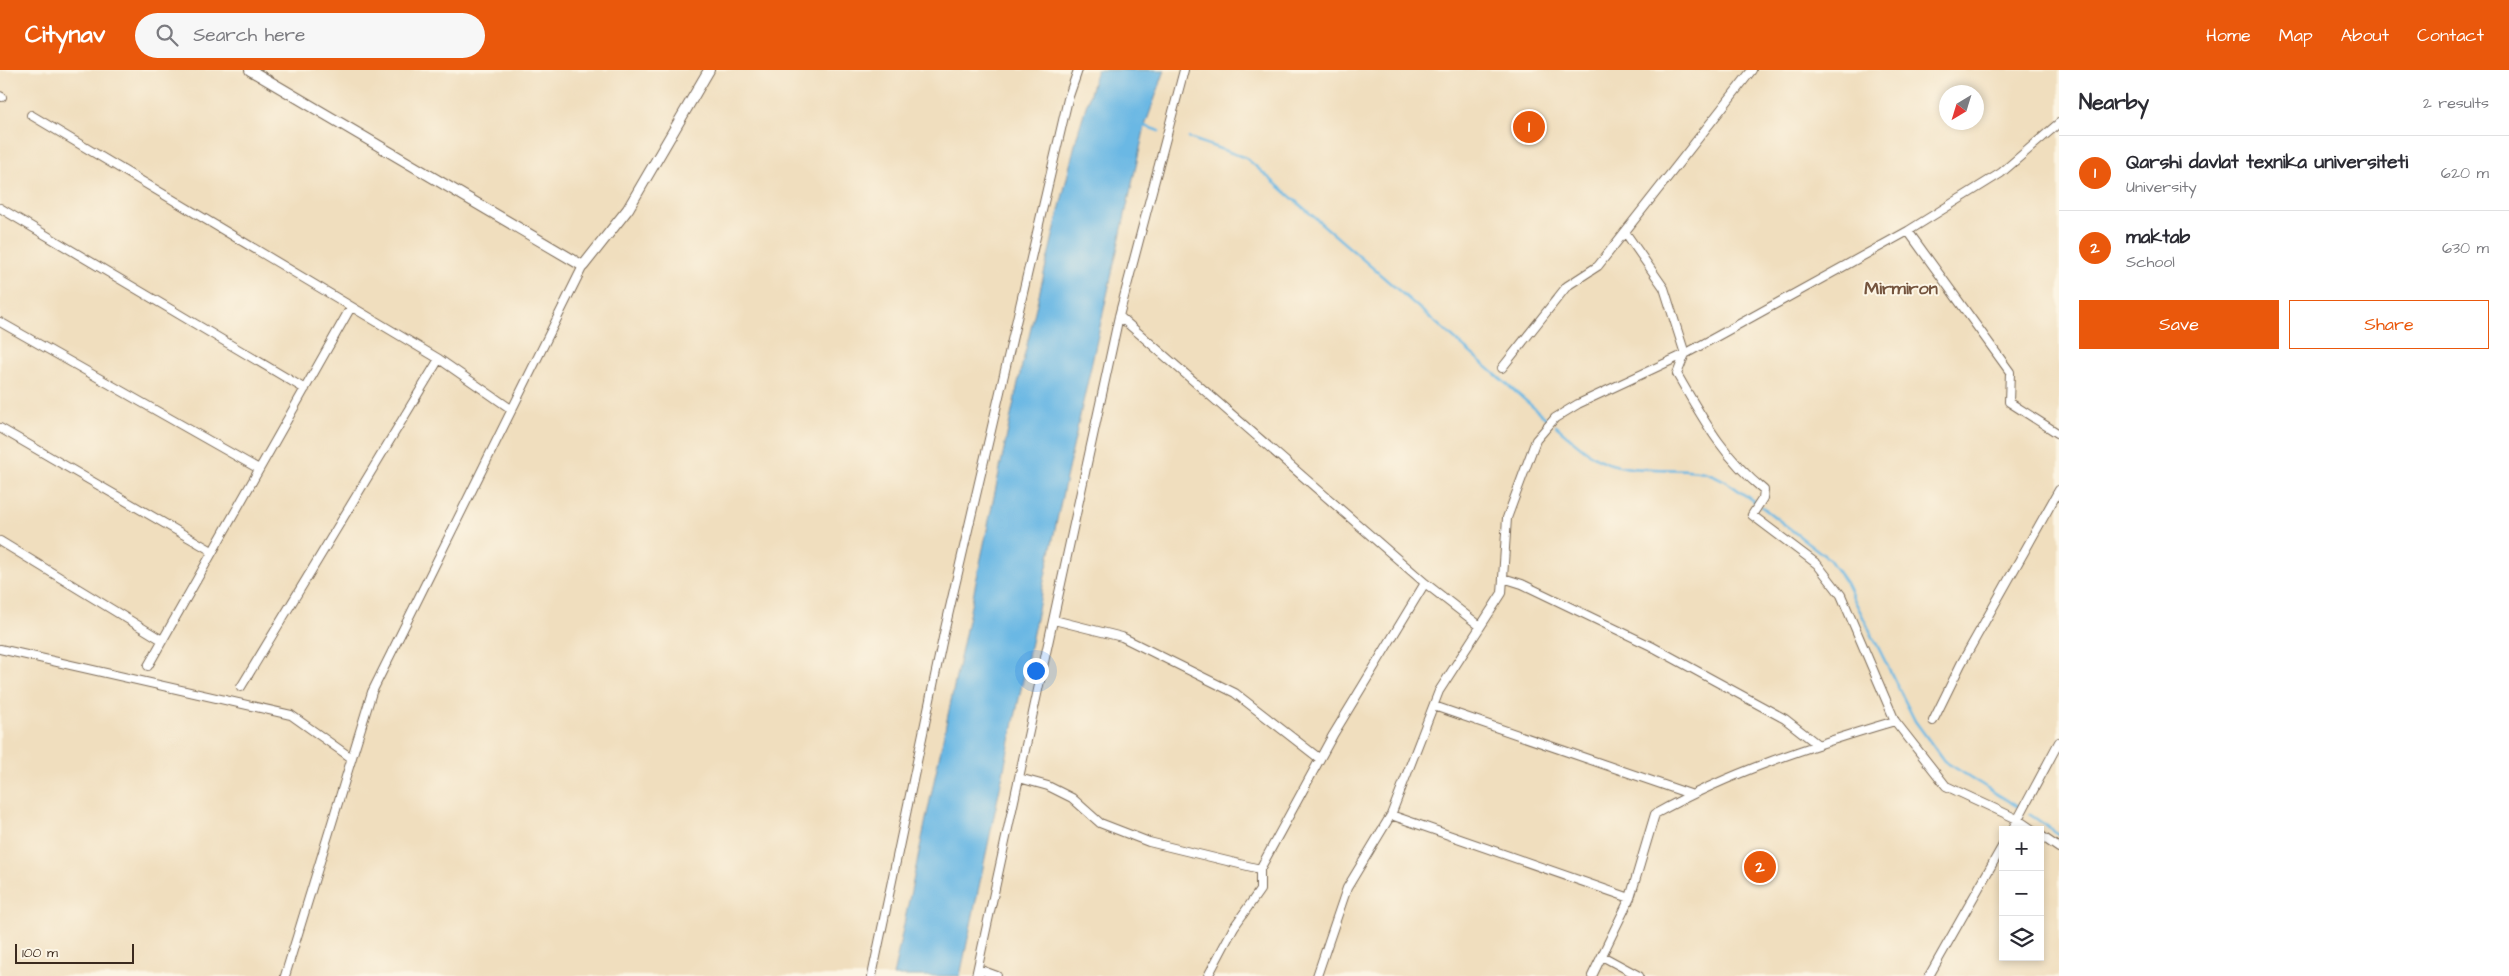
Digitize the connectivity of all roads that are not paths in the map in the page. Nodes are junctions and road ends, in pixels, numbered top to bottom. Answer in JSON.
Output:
{"nodes":[{"id":1,"x":250,"y":70,"type":"edge"},
{"id":2,"x":710,"y":70,"type":"edge"},
{"id":3,"x":1078,"y":70,"type":"edge"},
{"id":4,"x":1184,"y":70,"type":"edge"},
{"id":5,"x":1752,"y":70,"type":"edge"},
{"id":6,"x":31,"y":115,"type":"dead end"},
{"id":7,"x":2059,"y":123,"type":"edge"},
{"id":8,"x":0,"y":208,"type":"edge"},
{"id":9,"x":1908,"y":231,"type":"junction"},
{"id":10,"x":1625,"y":232,"type":"junction"},
{"id":11,"x":583,"y":266,"type":"junction"},
{"id":12,"x":352,"y":307,"type":"junction"},
{"id":13,"x":1118,"y":316,"type":"junction"},
{"id":14,"x":0,"y":322,"type":"edge"},
{"id":15,"x":1685,"y":354,"type":"junction"},
{"id":16,"x":439,"y":359,"type":"junction"},
{"id":17,"x":1502,"y":368,"type":"dead end"},
{"id":18,"x":305,"y":389,"type":"junction"},
{"id":19,"x":511,"y":409,"type":"junction"},
{"id":20,"x":0,"y":428,"type":"edge"},
{"id":21,"x":2059,"y":434,"type":"edge"},
{"id":22,"x":259,"y":469,"type":"junction"},
{"id":23,"x":2059,"y":490,"type":"edge"},
{"id":24,"x":0,"y":541,"type":"edge"},
{"id":25,"x":212,"y":551,"type":"junction"},
{"id":26,"x":1503,"y":578,"type":"junction"},
{"id":27,"x":1425,"y":583,"type":"junction"},
{"id":28,"x":1054,"y":620,"type":"junction"},
{"id":29,"x":1480,"y":626,"type":"junction"},
{"id":30,"x":162,"y":640,"type":"junction"},
{"id":31,"x":0,"y":649,"type":"edge"},
{"id":32,"x":148,"y":666,"type":"dead end"},
{"id":33,"x":241,"y":687,"type":"dead end"},
{"id":34,"x":1434,"y":706,"type":"junction"},
{"id":35,"x":1933,"y":720,"type":"dead end"},
{"id":36,"x":1895,"y":721,"type":"junction"},
{"id":37,"x":2059,"y":742,"type":"edge"},
{"id":38,"x":1817,"y":744,"type":"junction"},
{"id":39,"x":350,"y":757,"type":"junction"},
{"id":40,"x":1320,"y":759,"type":"junction"},
{"id":41,"x":1019,"y":778,"type":"junction"},
{"id":42,"x":1690,"y":794,"type":"junction"},
{"id":43,"x":1391,"y":815,"type":"junction"},
{"id":44,"x":2018,"y":819,"type":"junction"},
{"id":45,"x":2014,"y":826,"type":"edge"},
{"id":46,"x":2028,"y":826,"type":"edge"},
{"id":47,"x":2044,"y":838,"type":"edge"},
{"id":48,"x":2059,"y":848,"type":"edge"},
{"id":49,"x":1999,"y":852,"type":"edge"},
{"id":50,"x":1260,"y":868,"type":"junction"},
{"id":51,"x":1630,"y":898,"type":"junction"},
{"id":52,"x":1602,"y":956,"type":"junction"},
{"id":53,"x":977,"y":973,"type":"edge"},
{"id":54,"x":285,"y":976,"type":"edge"},
{"id":55,"x":872,"y":976,"type":"edge"},
{"id":56,"x":997,"y":976,"type":"edge"},
{"id":57,"x":1208,"y":976,"type":"edge"},
{"id":58,"x":1317,"y":976,"type":"edge"},
{"id":59,"x":1592,"y":976,"type":"edge"},
{"id":60,"x":1640,"y":976,"type":"edge"},
{"id":61,"x":1929,"y":976,"type":"edge"}],
"edges":[{"from":1,"to":11,"type":"main road"},
{"from":2,"to":11,"type":"main road"},
{"from":3,"to":55,"type":"street"},
{"from":4,"to":13,"type":"street"},
{"from":5,"to":10,"type":"street"},
{"from":6,"to":12,"type":"street"},
{"from":7,"to":9,"type":"street"},
{"from":8,"to":18,"type":"street"},
{"from":9,"to":15,"type":"street"},
{"from":9,"to":21,"type":"street"},
{"from":10,"to":15,"type":"street"},
{"from":10,"to":17,"type":"street"},
{"from":11,"to":19,"type":"street"},
{"from":12,"to":16,"type":"street"},
{"from":12,"to":18,"type":"street"},
{"from":13,"to":27,"type":"street"},
{"from":13,"to":28,"type":"street"},
{"from":14,"to":22,"type":"street"},
{"from":15,"to":26,"type":"street"},
{"from":15,"to":36,"type":"street"},
{"from":16,"to":19,"type":"street"},
{"from":16,"to":33,"type":"street"},
{"from":18,"to":22,"type":"street"},
{"from":19,"to":39,"type":"street"},
{"from":20,"to":25,"type":"street"},
{"from":22,"to":25,"type":"street"},
{"from":23,"to":35,"type":"street"},
{"from":24,"to":30,"type":"street"},
{"from":25,"to":30,"type":"street"},
{"from":26,"to":29,"type":"street"},
{"from":26,"to":38,"type":"street"},
{"from":27,"to":29,"type":"street"},
{"from":27,"to":40,"type":"street"},
{"from":28,"to":40,"type":"street"},
{"from":28,"to":41,"type":"street"},
{"from":29,"to":34,"type":"street"},
{"from":30,"to":32,"type":"street"},
{"from":31,"to":39,"type":"street"},
{"from":34,"to":42,"type":"street"},
{"from":34,"to":43,"type":"street"},
{"from":36,"to":38,"type":"street"},
{"from":36,"to":44,"type":"street"},
{"from":37,"to":44,"type":"street"},
{"from":38,"to":42,"type":"street"},
{"from":39,"to":54,"type":"street"},
{"from":40,"to":50,"type":"street"},
{"from":41,"to":50,"type":"street"},
{"from":41,"to":53,"type":"street"},
{"from":42,"to":51,"type":"street"},
{"from":43,"to":51,"type":"street"},
{"from":43,"to":58,"type":"street"},
{"from":44,"to":45,"type":"street"},
{"from":44,"to":46,"type":"street"},
{"from":47,"to":48,"type":"street"},
{"from":49,"to":61,"type":"street"},
{"from":50,"to":57,"type":"street"},
{"from":51,"to":52,"type":"street"},
{"from":52,"to":59,"type":"street"},
{"from":52,"to":60,"type":"street"},
{"from":53,"to":56,"type":"street"}]}
